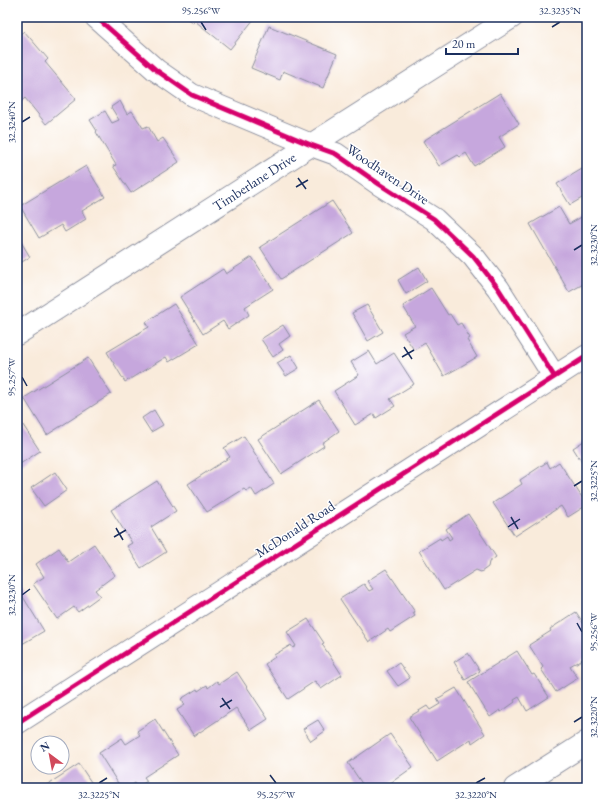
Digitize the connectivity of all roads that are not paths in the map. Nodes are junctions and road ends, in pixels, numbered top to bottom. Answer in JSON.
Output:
{"nodes":[{"id":1,"x":96,"y":17,"type":"edge"},
{"id":2,"x":512,"y":17,"type":"edge"},
{"id":3,"x":311,"y":145,"type":"junction"},
{"id":4,"x":17,"y":334,"type":"edge"},
{"id":5,"x":587,"y":356,"type":"edge"},
{"id":6,"x":554,"y":376,"type":"junction"},
{"id":7,"x":17,"y":723,"type":"edge"},
{"id":8,"x":587,"y":742,"type":"edge"},
{"id":9,"x":515,"y":788,"type":"edge"}],
"edges":[{"from":1,"to":3,"type":"street","name":"Woodhaven Drive"},
{"from":2,"to":3,"type":"street","name":"Timberlane Drive"},
{"from":3,"to":4,"type":"street","name":"Timberlane Drive"},
{"from":3,"to":6,"type":"street","name":"Woodhaven Drive"},
{"from":5,"to":6,"type":"street","name":"McDonald Road"},
{"from":6,"to":7,"type":"street","name":"McDonald Road"},
{"from":8,"to":9,"type":"street"}]}
